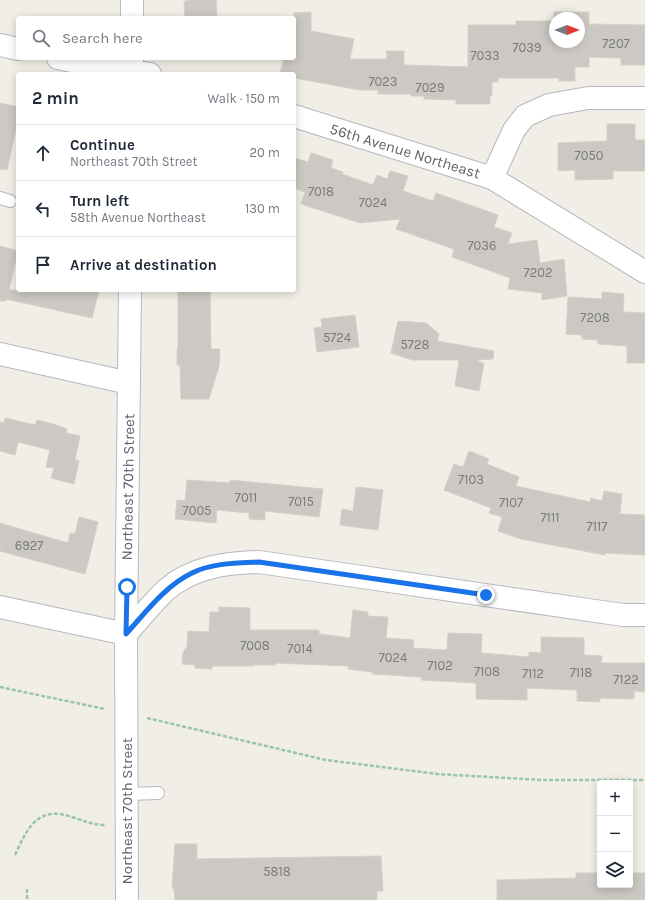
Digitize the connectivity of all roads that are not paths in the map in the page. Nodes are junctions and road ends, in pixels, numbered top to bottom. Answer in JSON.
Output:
{"nodes":[{"id":1,"x":132,"y":0,"type":"edge"},
{"id":2,"x":132,"y":16,"type":"edge"},
{"id":3,"x":0,"y":45,"type":"edge"},
{"id":4,"x":16,"y":49,"type":"edge"},
{"id":5,"x":67,"y":60,"type":"edge"},
{"id":6,"x":136,"y":69,"type":"edge"},
{"id":7,"x":645,"y":98,"type":"edge"},
{"id":8,"x":296,"y":117,"type":"edge"},
{"id":9,"x":492,"y":178,"type":"junction"},
{"id":10,"x":645,"y":272,"type":"edge"},
{"id":11,"x":130,"y":292,"type":"edge"},
{"id":12,"x":0,"y":354,"type":"edge"},
{"id":13,"x":130,"y":383,"type":"junction"},
{"id":14,"x":0,"y":607,"type":"edge"},
{"id":15,"x":645,"y":615,"type":"edge"},
{"id":16,"x":126,"y":634,"type":"junction"},
{"id":17,"x":158,"y":793,"type":"dead end"},
{"id":18,"x":127,"y":794,"type":"junction"},
{"id":19,"x":127,"y":900,"type":"edge"}],
"edges":[{"from":1,"to":2,"type":"street"},
{"from":3,"to":4,"type":"street"},
{"from":5,"to":6,"type":"street"},
{"from":7,"to":9,"type":"street","name":"56th Avenue Northeast"},
{"from":8,"to":9,"type":"street","name":"56th Avenue Northeast"},
{"from":9,"to":10,"type":"street"},
{"from":11,"to":13,"type":"street","name":"Northeast 70th Street"},
{"from":12,"to":13,"type":"street"},
{"from":13,"to":16,"type":"street","name":"Northeast 70th Street"},
{"from":14,"to":16,"type":"street"},
{"from":15,"to":16,"type":"street"},
{"from":16,"to":18,"type":"street","name":"Northeast 70th Street"},
{"from":17,"to":18,"type":"lane"},
{"from":18,"to":19,"type":"street","name":"Northeast 70th Street"}]}
